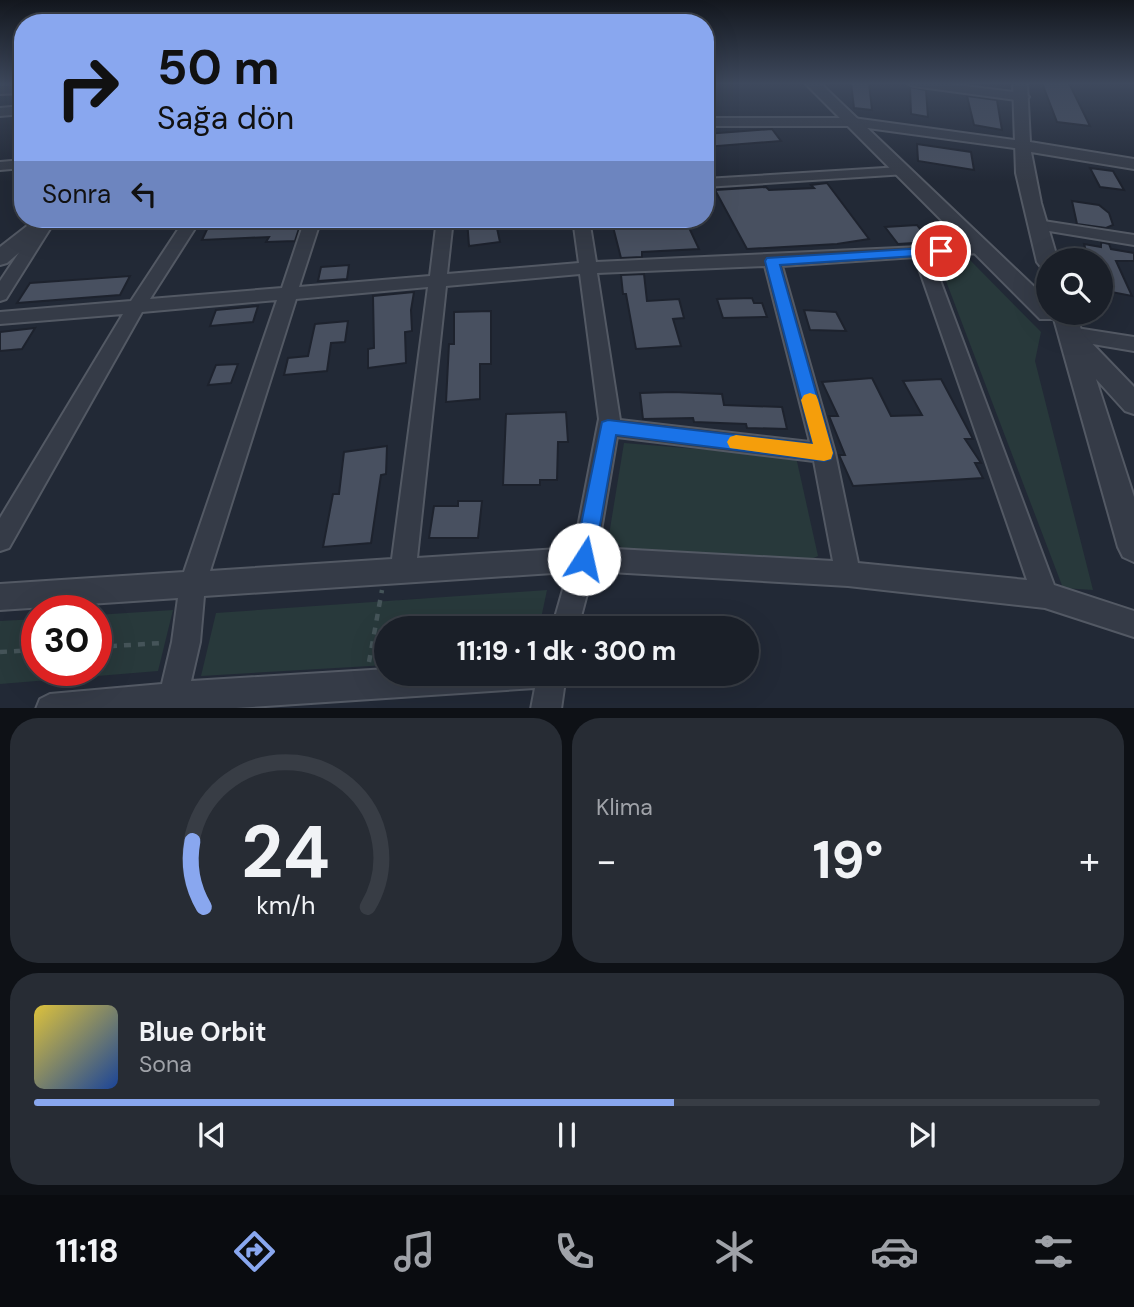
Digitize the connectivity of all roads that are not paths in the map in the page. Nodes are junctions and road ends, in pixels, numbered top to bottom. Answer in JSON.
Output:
{"nodes":[{"id":1,"x":847,"y":116,"type":"edge"},
{"id":2,"x":1022,"y":116,"type":"edge"},
{"id":3,"x":714,"y":122,"type":"edge"},
{"id":4,"x":853,"y":122,"type":"junction"},
{"id":5,"x":1022,"y":145,"type":"junction"},
{"id":6,"x":1134,"y":164,"type":"edge"},
{"id":7,"x":901,"y":171,"type":"junction"},
{"id":8,"x":714,"y":182,"type":"edge"},
{"id":9,"x":1037,"y":225,"type":"junction"},
{"id":10,"x":38,"y":228,"type":"edge"},
{"id":11,"x":43,"y":228,"type":"edge"},
{"id":12,"x":187,"y":228,"type":"edge"},
{"id":13,"x":310,"y":228,"type":"edge"},
{"id":14,"x":444,"y":228,"type":"edge"},
{"id":15,"x":582,"y":228,"type":"edge"},
{"id":16,"x":1134,"y":240,"type":"edge"},
{"id":17,"x":980,"y":248,"type":"junction"},
{"id":18,"x":1044,"y":248,"type":"edge"},
{"id":19,"x":922,"y":253,"type":"junction"},
{"id":20,"x":0,"y":258,"type":"edge"},
{"id":21,"x":772,"y":261,"type":"junction"},
{"id":22,"x":587,"y":268,"type":"junction"},
{"id":23,"x":436,"y":282,"type":"junction"},
{"id":24,"x":0,"y":295,"type":"edge"},
{"id":25,"x":289,"y":295,"type":"junction"},
{"id":26,"x":1036,"y":302,"type":"edge"},
{"id":27,"x":138,"y":304,"type":"junction"},
{"id":28,"x":0,"y":318,"type":"edge"},
{"id":29,"x":1068,"y":325,"type":"edge"},
{"id":30,"x":1069,"y":325,"type":"edge"},
{"id":31,"x":1073,"y":325,"type":"edge"},
{"id":32,"x":1134,"y":344,"type":"edge"},
{"id":33,"x":1134,"y":404,"type":"edge"},
{"id":34,"x":608,"y":427,"type":"junction"},
{"id":35,"x":824,"y":453,"type":"junction"},
{"id":36,"x":0,"y":540,"type":"edge"},
{"id":37,"x":1134,"y":547,"type":"edge"},
{"id":38,"x":584,"y":559,"type":"junction"},
{"id":39,"x":394,"y":571,"type":"junction"},
{"id":40,"x":848,"y":573,"type":"junction"},
{"id":41,"x":193,"y":583,"type":"junction"},
{"id":42,"x":1045,"y":595,"type":"junction"},
{"id":43,"x":0,"y":597,"type":"edge"},
{"id":44,"x":568,"y":616,"type":"edge"},
{"id":45,"x":1134,"y":624,"type":"edge"},
{"id":46,"x":374,"y":684,"type":"edge"},
{"id":47,"x":550,"y":686,"type":"edge"},
{"id":48,"x":172,"y":703,"type":"edge"},
{"id":49,"x":70,"y":708,"type":"edge"},
{"id":50,"x":546,"y":708,"type":"edge"}],
"edges":[{"from":1,"to":4,"type":"street"},
{"from":2,"to":5,"type":"street"},
{"from":3,"to":4,"type":"street"},
{"from":4,"to":5,"type":"street"},
{"from":4,"to":7,"type":"street"},
{"from":5,"to":6,"type":"street"},
{"from":5,"to":9,"type":"street"},
{"from":7,"to":8,"type":"street"},
{"from":7,"to":17,"type":"street"},
{"from":9,"to":16,"type":"street"},
{"from":9,"to":18,"type":"street"},
{"from":10,"to":20,"type":"street"},
{"from":11,"to":24,"type":"street"},
{"from":12,"to":27,"type":"street"},
{"from":13,"to":25,"type":"street"},
{"from":14,"to":23,"type":"street"},
{"from":15,"to":22,"type":"street"},
{"from":17,"to":19,"type":"street"},
{"from":17,"to":26,"type":"street"},
{"from":19,"to":21,"type":"street"},
{"from":19,"to":42,"type":"street"},
{"from":21,"to":22,"type":"street"},
{"from":21,"to":35,"type":"street"},
{"from":22,"to":23,"type":"street"},
{"from":22,"to":34,"type":"street"},
{"from":23,"to":25,"type":"street"},
{"from":23,"to":39,"type":"street"},
{"from":25,"to":27,"type":"street"},
{"from":25,"to":41,"type":"street"},
{"from":27,"to":28,"type":"street"},
{"from":27,"to":36,"type":"street"},
{"from":29,"to":37,"type":"street"},
{"from":30,"to":33,"type":"street"},
{"from":31,"to":32,"type":"street"},
{"from":34,"to":35,"type":"street"},
{"from":34,"to":38,"type":"street"},
{"from":35,"to":40,"type":"street"},
{"from":38,"to":39,"type":"street"},
{"from":38,"to":40,"type":"street"},
{"from":38,"to":44,"type":"street"},
{"from":39,"to":41,"type":"street"},
{"from":40,"to":42,"type":"street"},
{"from":41,"to":43,"type":"street"},
{"from":41,"to":48,"type":"street"},
{"from":42,"to":45,"type":"street"},
{"from":46,"to":48,"type":"street"},
{"from":47,"to":50,"type":"street"},
{"from":48,"to":49,"type":"street"}]}
